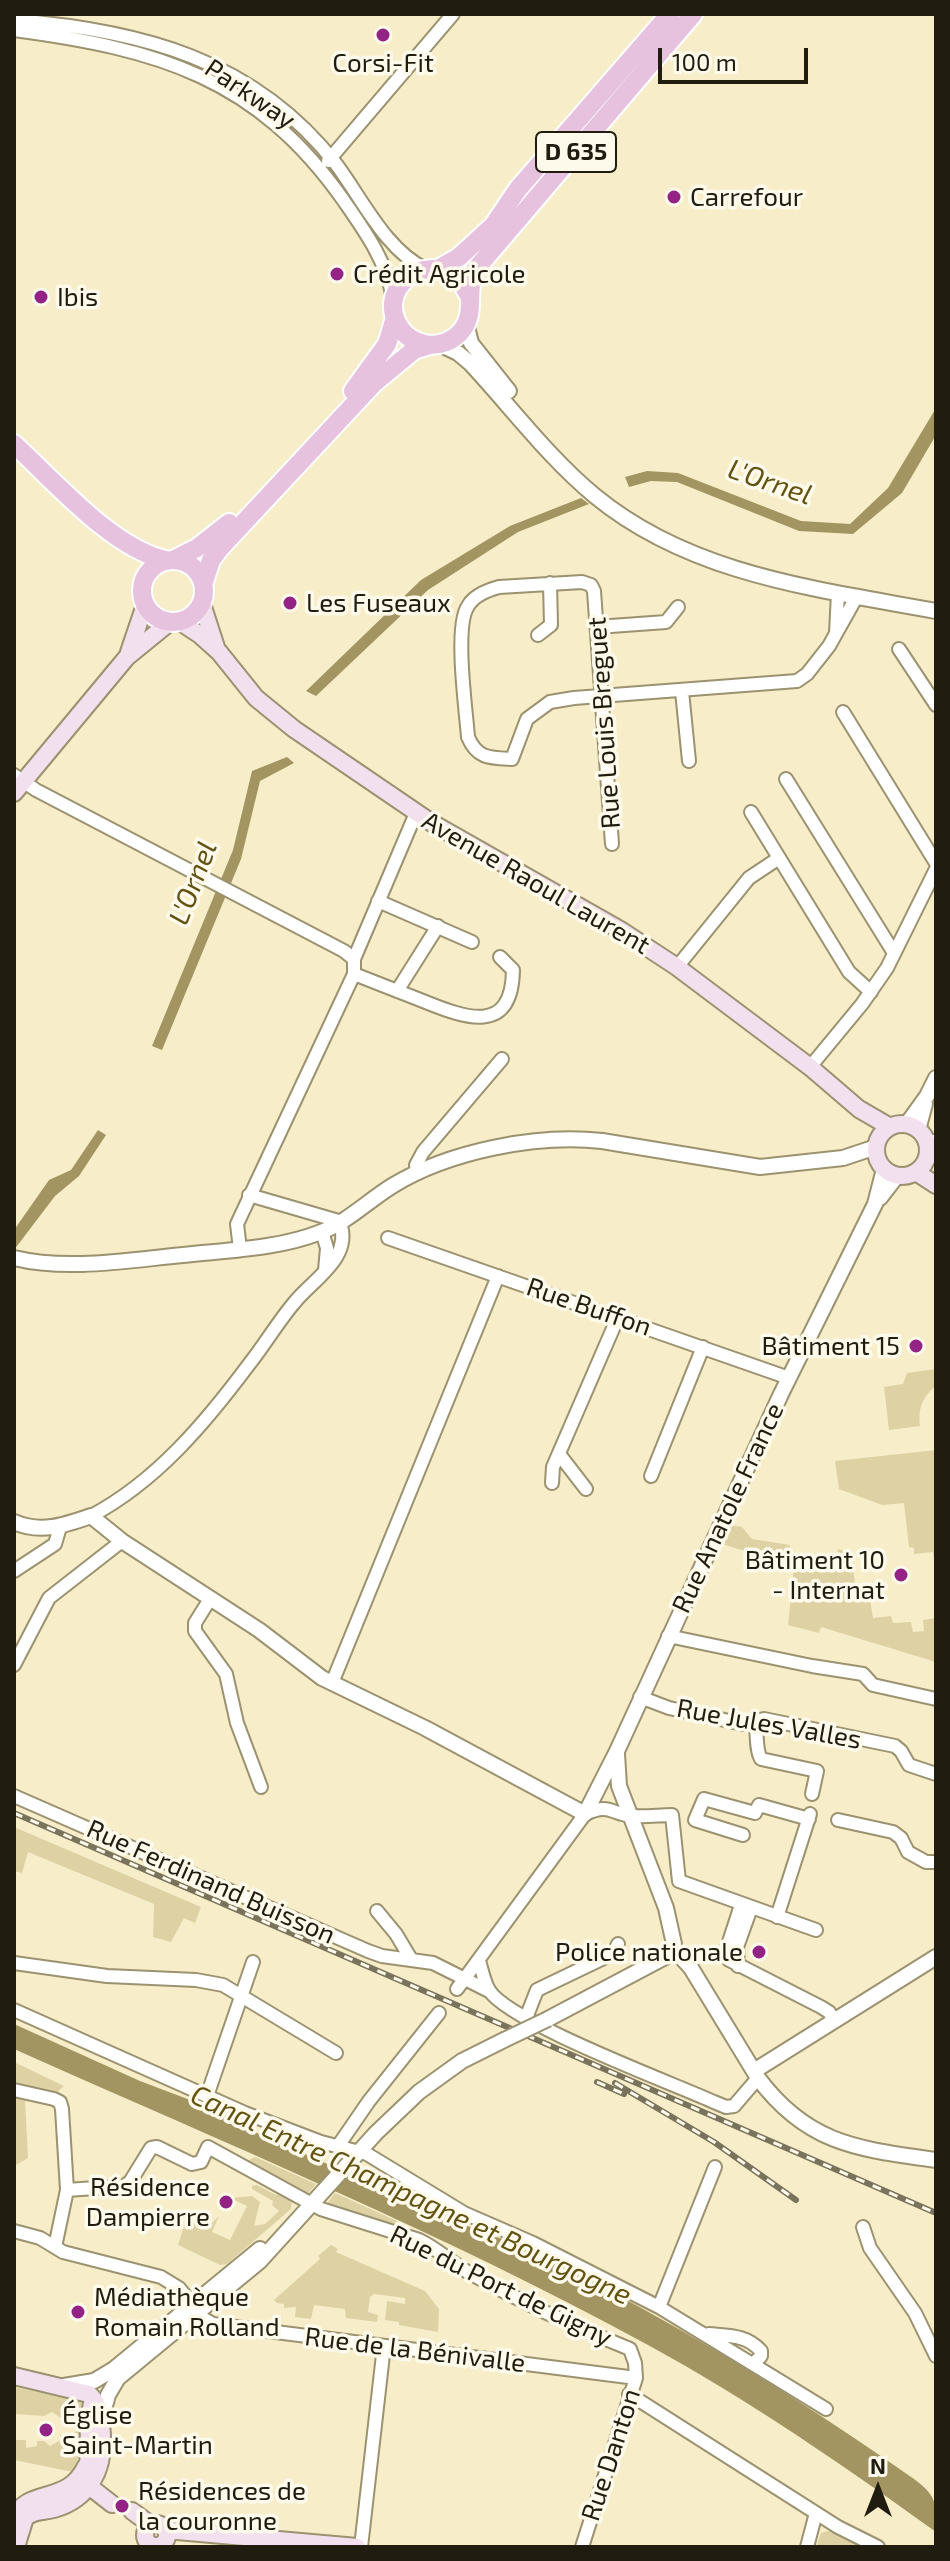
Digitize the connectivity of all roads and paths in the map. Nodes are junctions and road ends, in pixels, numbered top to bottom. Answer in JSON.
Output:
{"nodes":[{"id":1,"x":453,"y":14,"type":"edge"},
{"id":2,"x":670,"y":14,"type":"edge"},
{"id":3,"x":693,"y":14,"type":"edge"},
{"id":4,"x":14,"y":20,"type":"edge"},
{"id":5,"x":14,"y":30,"type":"edge"},
{"id":6,"x":331,"y":158,"type":"junction"},
{"id":7,"x":321,"y":169,"type":"junction"},
{"id":8,"x":432,"y":269,"type":"junction"},
{"id":9,"x":468,"y":294,"type":"junction"},
{"id":10,"x":394,"y":309,"type":"junction"},
{"id":11,"x":466,"y":323,"type":"junction"},
{"id":12,"x":434,"y":345,"type":"junction"},
{"id":13,"x":14,"y":444,"type":"edge"},
{"id":14,"x":112,"y":534,"type":"junction"},
{"id":15,"x":170,"y":560,"type":"junction"},
{"id":16,"x":737,"y":569,"type":"junction"},
{"id":17,"x":204,"y":582,"type":"junction"},
{"id":18,"x":550,"y":583,"type":"junction"},
{"id":19,"x":142,"y":585,"type":"junction"},
{"id":20,"x":838,"y":593,"type":"junction"},
{"id":21,"x":857,"y":596,"type":"junction"},
{"id":22,"x":202,"y":604,"type":"junction"},
{"id":23,"x":145,"y":605,"type":"junction"},
{"id":24,"x":678,"y":607,"type":"dead end"},
{"id":25,"x":936,"y":611,"type":"edge"},
{"id":26,"x":175,"y":622,"type":"junction"},
{"id":27,"x":597,"y":627,"type":"junction"},
{"id":28,"x":836,"y":633,"type":"junction"},
{"id":29,"x":538,"y":635,"type":"dead end"},
{"id":30,"x":899,"y":649,"type":"dead end"},
{"id":31,"x":219,"y":652,"type":"junction"},
{"id":32,"x":127,"y":657,"type":"junction"},
{"id":33,"x":682,"y":691,"type":"junction"},
{"id":34,"x":600,"y":696,"type":"junction"},
{"id":35,"x":936,"y":705,"type":"edge"},
{"id":36,"x":843,"y":712,"type":"dead end"},
{"id":37,"x":689,"y":761,"type":"dead end"},
{"id":38,"x":786,"y":779,"type":"dead end"},
{"id":39,"x":17,"y":783,"type":"edge"},
{"id":40,"x":751,"y":812,"type":"dead end"},
{"id":41,"x":416,"y":813,"type":"junction"},
{"id":42,"x":612,"y":844,"type":"dead end"},
{"id":43,"x":779,"y":858,"type":"junction"},
{"id":44,"x":936,"y":863,"type":"edge"},
{"id":45,"x":936,"y":869,"type":"edge"},
{"id":46,"x":378,"y":901,"type":"junction"},
{"id":47,"x":438,"y":926,"type":"junction"},
{"id":48,"x":472,"y":942,"type":"dead end"},
{"id":49,"x":894,"y":953,"type":"junction"},
{"id":50,"x":500,"y":957,"type":"dead end"},
{"id":51,"x":354,"y":959,"type":"junction"},
{"id":52,"x":677,"y":967,"type":"junction"},
{"id":53,"x":354,"y":974,"type":"junction"},
{"id":54,"x":397,"y":991,"type":"junction"},
{"id":55,"x":871,"y":992,"type":"junction"},
{"id":56,"x":502,"y":1059,"type":"dead end"},
{"id":57,"x":810,"y":1067,"type":"junction"},
{"id":58,"x":936,"y":1078,"type":"edge"},
{"id":59,"x":907,"y":1150,"type":"edge"},
{"id":60,"x":417,"y":1172,"type":"junction"},
{"id":61,"x":936,"y":1177,"type":"edge"},
{"id":62,"x":936,"y":1185,"type":"edge"},
{"id":63,"x":249,"y":1195,"type":"junction"},
{"id":64,"x":341,"y":1222,"type":"junction"},
{"id":65,"x":322,"y":1232,"type":"junction"},
{"id":66,"x":388,"y":1238,"type":"dead end"},
{"id":67,"x":240,"y":1249,"type":"junction"},
{"id":68,"x":15,"y":1258,"type":"edge"},
{"id":69,"x":325,"y":1273,"type":"junction"},
{"id":70,"x":498,"y":1276,"type":"junction"},
{"id":71,"x":618,"y":1317,"type":"junction"},
{"id":72,"x":703,"y":1347,"type":"junction"},
{"id":73,"x":789,"y":1378,"type":"junction"},
{"id":74,"x":559,"y":1454,"type":"junction"},
{"id":75,"x":651,"y":1476,"type":"dead end"},
{"id":76,"x":552,"y":1483,"type":"dead end"},
{"id":77,"x":586,"y":1489,"type":"dead end"},
{"id":78,"x":91,"y":1516,"type":"junction"},
{"id":79,"x":14,"y":1522,"type":"edge"},
{"id":80,"x":60,"y":1527,"type":"junction"},
{"id":81,"x":122,"y":1541,"type":"junction"},
{"id":82,"x":14,"y":1571,"type":"edge"},
{"id":83,"x":210,"y":1599,"type":"junction"},
{"id":84,"x":668,"y":1636,"type":"junction"},
{"id":85,"x":14,"y":1665,"type":"edge"},
{"id":86,"x":332,"y":1683,"type":"junction"},
{"id":87,"x":640,"y":1697,"type":"junction"},
{"id":88,"x":936,"y":1699,"type":"edge"},
{"id":89,"x":755,"y":1721,"type":"junction"},
{"id":90,"x":617,"y":1751,"type":"junction"},
{"id":91,"x":936,"y":1774,"type":"edge"},
{"id":92,"x":261,"y":1787,"type":"dead end"},
{"id":93,"x":812,"y":1794,"type":"dead end"},
{"id":94,"x":14,"y":1796,"type":"edge"},
{"id":95,"x":585,"y":1814,"type":"junction"},
{"id":96,"x":698,"y":1814,"type":"junction"},
{"id":97,"x":672,"y":1815,"type":"junction"},
{"id":98,"x":630,"y":1816,"type":"junction"},
{"id":99,"x":838,"y":1820,"type":"dead end"},
{"id":100,"x":743,"y":1835,"type":"dead end"},
{"id":101,"x":936,"y":1862,"type":"edge"},
{"id":102,"x":746,"y":1906,"type":"junction"},
{"id":103,"x":377,"y":1911,"type":"dead end"},
{"id":104,"x":777,"y":1917,"type":"junction"},
{"id":105,"x":816,"y":1930,"type":"dead end"},
{"id":106,"x":618,"y":1944,"type":"dead end"},
{"id":107,"x":674,"y":1952,"type":"junction"},
{"id":108,"x":936,"y":1957,"type":"edge"},
{"id":109,"x":411,"y":1959,"type":"junction"},
{"id":110,"x":479,"y":1961,"type":"junction"},
{"id":111,"x":253,"y":1962,"type":"dead end"},
{"id":112,"x":14,"y":1963,"type":"edge"},
{"id":113,"x":466,"y":1978,"type":"junction"},
{"id":114,"x":457,"y":1989,"type":"dead end"},
{"id":115,"x":489,"y":1991,"type":"junction"},
{"id":116,"x":240,"y":1997,"type":"junction"},
{"id":117,"x":14,"y":2010,"type":"edge"},
{"id":118,"x":439,"y":2013,"type":"dead end"},
{"id":119,"x":526,"y":2018,"type":"junction"},
{"id":120,"x":834,"y":2020,"type":"junction"},
{"id":121,"x":336,"y":2053,"type":"dead end"},
{"id":122,"x":756,"y":2074,"type":"junction"},
{"id":123,"x":14,"y":2090,"type":"edge"},
{"id":124,"x":207,"y":2096,"type":"junction"},
{"id":125,"x":338,"y":2146,"type":"junction"},
{"id":126,"x":357,"y":2154,"type":"junction"},
{"id":127,"x":936,"y":2160,"type":"edge"},
{"id":128,"x":715,"y":2167,"type":"dead end"},
{"id":129,"x":67,"y":2190,"type":"junction"},
{"id":130,"x":311,"y":2205,"type":"junction"},
{"id":131,"x":863,"y":2227,"type":"dead end"},
{"id":132,"x":14,"y":2231,"type":"edge"},
{"id":133,"x":55,"y":2247,"type":"junction"},
{"id":134,"x":659,"y":2307,"type":"junction"},
{"id":135,"x":196,"y":2308,"type":"junction"},
{"id":136,"x":384,"y":2346,"type":"junction"},
{"id":137,"x":936,"y":2356,"type":"edge"},
{"id":138,"x":635,"y":2363,"type":"joint"},
{"id":139,"x":114,"y":2369,"type":"junction"},
{"id":140,"x":14,"y":2376,"type":"edge"},
{"id":141,"x":636,"y":2378,"type":"junction"},
{"id":142,"x":63,"y":2386,"type":"junction"},
{"id":143,"x":629,"y":2394,"type":"junction"},
{"id":144,"x":93,"y":2398,"type":"junction"},
{"id":145,"x":826,"y":2409,"type":"dead end"},
{"id":146,"x":101,"y":2420,"type":"junction"},
{"id":147,"x":89,"y":2457,"type":"junction"},
{"id":148,"x":91,"y":2484,"type":"junction"},
{"id":149,"x":114,"y":2501,"type":"dead end"},
{"id":150,"x":816,"y":2513,"type":"junction"},
{"id":151,"x":130,"y":2514,"type":"dead end"},
{"id":152,"x":17,"y":2515,"type":"edge"},
{"id":153,"x":155,"y":2537,"type":"edge"},
{"id":154,"x":300,"y":2544,"type":"edge"},
{"id":155,"x":16,"y":2547,"type":"edge"},
{"id":156,"x":359,"y":2547,"type":"edge"},
{"id":157,"x":582,"y":2547,"type":"edge"},
{"id":158,"x":807,"y":2547,"type":"edge"},
{"id":159,"x":878,"y":2547,"type":"edge"}],
"edges":[{"from":1,"to":6,"type":"street"},
{"from":2,"to":8,"type":"main road","number":"D 635"},
{"from":3,"to":9,"type":"main road","number":"D 635"},
{"from":4,"to":6,"type":"street","name":"Parkway"},
{"from":5,"to":7,"type":"street","name":"Parkway"},
{"from":6,"to":7,"type":"street"},
{"from":6,"to":8,"type":"street","name":"Parkway"},
{"from":7,"to":10,"type":"street","name":"Parkway"},
{"from":8,"to":9,"type":"main road"},
{"from":8,"to":10,"type":"main road"},
{"from":9,"to":11,"type":"main road"},
{"from":10,"to":12,"type":"main road"},
{"from":10,"to":15,"type":"main road"},
{"from":11,"to":12,"type":"main road"},
{"from":11,"to":16,"type":"street"},
{"from":12,"to":16,"type":"street"},
{"from":12,"to":17,"type":"main road"},
{"from":13,"to":14,"type":"main road"},
{"from":14,"to":15,"type":"main road"},
{"from":14,"to":19,"type":"main road"},
{"from":15,"to":17,"type":"main road"},
{"from":15,"to":19,"type":"main road"},
{"from":16,"to":20,"type":"street"},
{"from":17,"to":22,"type":"main road"},
{"from":18,"to":27,"type":"street","name":"Rue Louis Breguet"},
{"from":18,"to":29,"type":"street"},
{"from":18,"to":34,"type":"street","name":"Rue Louis Breguet"},
{"from":19,"to":23,"type":"main road"},
{"from":20,"to":21,"type":"street"},
{"from":20,"to":28,"type":"street"},
{"from":21,"to":25,"type":"street"},
{"from":21,"to":28,"type":"street"},
{"from":22,"to":26,"type":"main road"},
{"from":22,"to":31,"type":"main road","name":"Avenue Raoul Laurent"},
{"from":23,"to":26,"type":"main road"},
{"from":23,"to":32,"type":"main road"},
{"from":24,"to":27,"type":"street"},
{"from":26,"to":31,"type":"main road","name":"Avenue Raoul Laurent"},
{"from":26,"to":32,"type":"main road"},
{"from":27,"to":34,"type":"street","name":"Rue Louis Breguet"},
{"from":28,"to":33,"type":"street"},
{"from":30,"to":35,"type":"street"},
{"from":31,"to":41,"type":"main road","name":"Avenue Raoul Laurent"},
{"from":32,"to":39,"type":"main road"},
{"from":33,"to":34,"type":"street"},
{"from":33,"to":37,"type":"street"},
{"from":34,"to":42,"type":"street","name":"Rue Louis Breguet"},
{"from":36,"to":44,"type":"street"},
{"from":38,"to":49,"type":"street"},
{"from":39,"to":51,"type":"street"},
{"from":40,"to":43,"type":"street"},
{"from":41,"to":46,"type":"street"},
{"from":41,"to":52,"type":"main road","name":"Avenue Raoul Laurent"},
{"from":43,"to":52,"type":"street"},
{"from":43,"to":55,"type":"street"},
{"from":45,"to":49,"type":"street"},
{"from":46,"to":47,"type":"street"},
{"from":46,"to":51,"type":"street"},
{"from":47,"to":48,"type":"street"},
{"from":47,"to":54,"type":"street"},
{"from":49,"to":55,"type":"street"},
{"from":50,"to":54,"type":"street"},
{"from":51,"to":53,"type":"street"},
{"from":52,"to":57,"type":"main road","name":"Avenue Raoul Laurent"},
{"from":53,"to":54,"type":"street"},
{"from":53,"to":63,"type":"street"},
{"from":55,"to":57,"type":"street"},
{"from":56,"to":60,"type":"street"},
{"from":57,"to":59,"type":"main road","name":"Avenue Raoul Laurent"},
{"from":58,"to":59,"type":"street","name":"Rue Anatole France"},
{"from":59,"to":60,"type":"street"},
{"from":59,"to":61,"type":"main road"},
{"from":59,"to":62,"type":"main road","name":"Avenue Raoul Laurent"},
{"from":59,"to":73,"type":"street","name":"Rue Anatole France"},
{"from":60,"to":64,"type":"street"},
{"from":63,"to":64,"type":"street"},
{"from":63,"to":67,"type":"street"},
{"from":64,"to":65,"type":"street"},
{"from":64,"to":69,"type":"street"},
{"from":65,"to":67,"type":"street"},
{"from":65,"to":69,"type":"street"},
{"from":66,"to":70,"type":"street","name":"Rue Buffon"},
{"from":67,"to":68,"type":"street"},
{"from":69,"to":78,"type":"street"},
{"from":70,"to":71,"type":"street","name":"Rue Buffon"},
{"from":70,"to":86,"type":"street"},
{"from":71,"to":72,"type":"street","name":"Rue Buffon"},
{"from":71,"to":74,"type":"street"},
{"from":72,"to":73,"type":"street","name":"Rue Buffon"},
{"from":72,"to":75,"type":"street"},
{"from":73,"to":84,"type":"street","name":"Rue Anatole France"},
{"from":74,"to":76,"type":"street"},
{"from":74,"to":77,"type":"street"},
{"from":78,"to":80,"type":"street"},
{"from":78,"to":81,"type":"street"},
{"from":79,"to":80,"type":"street"},
{"from":80,"to":82,"type":"street"},
{"from":81,"to":83,"type":"street"},
{"from":81,"to":85,"type":"street"},
{"from":83,"to":86,"type":"street"},
{"from":83,"to":92,"type":"street"},
{"from":84,"to":87,"type":"street","name":"Rue Anatole France"},
{"from":84,"to":88,"type":"street"},
{"from":86,"to":95,"type":"street"},
{"from":87,"to":89,"type":"street","name":"Rue Jules Valles"},
{"from":87,"to":90,"type":"street","name":"Rue Anatole France"},
{"from":89,"to":91,"type":"street","name":"Rue Jules Valles"},
{"from":89,"to":93,"type":"street"},
{"from":90,"to":95,"type":"street","name":"Rue Anatole France"},
{"from":90,"to":98,"type":"street"},
{"from":94,"to":109,"type":"street","name":"Rue Ferdinand Buisson"},
{"from":95,"to":98,"type":"street"},
{"from":95,"to":110,"type":"street","name":"Rue Anatole France"},
{"from":96,"to":97,"type":"street"},
{"from":96,"to":100,"type":"street"},
{"from":96,"to":104,"type":"street"},
{"from":97,"to":98,"type":"street"},
{"from":97,"to":102,"type":"street"},
{"from":98,"to":107,"type":"street"},
{"from":99,"to":101,"type":"street"},
{"from":102,"to":104,"type":"street"},
{"from":102,"to":120,"type":"street"},
{"from":103,"to":109,"type":"street","name":"Rue Ferdinand Buisson"},
{"from":104,"to":105,"type":"street"},
{"from":106,"to":119,"type":"street"},
{"from":107,"to":122,"type":"street"},
{"from":107,"to":126,"type":"street","bridge":true},
{"from":108,"to":120,"type":"street"},
{"from":109,"to":113,"type":"street","name":"Rue Ferdinand Buisson"},
{"from":110,"to":113,"type":"street","name":"Rue Anatole France"},
{"from":110,"to":115,"type":"street"},
{"from":111,"to":116,"type":"street"},
{"from":112,"to":116,"type":"street"},
{"from":113,"to":114,"type":"street","name":"Rue Anatole France"},
{"from":113,"to":115,"type":"street","name":"Rue Ferdinand Buisson"},
{"from":115,"to":119,"type":"street","name":"Rue Ferdinand Buisson"},
{"from":116,"to":121,"type":"street"},
{"from":116,"to":124,"type":"street"},
{"from":117,"to":124,"type":"street"},
{"from":118,"to":125,"type":"street"},
{"from":119,"to":122,"type":"street","name":"Rue Ferdinand Buisson"},
{"from":120,"to":122,"type":"street"},
{"from":122,"to":127,"type":"street"},
{"from":123,"to":129,"type":"street"},
{"from":124,"to":125,"type":"street"},
{"from":125,"to":126,"type":"street"},
{"from":126,"to":130,"type":"street"},
{"from":126,"to":134,"type":"street"},
{"from":128,"to":134,"type":"street"},
{"from":129,"to":130,"type":"street","name":"Rue du Port de Gigny"},
{"from":129,"to":133,"type":"street"},
{"from":130,"to":135,"type":"street"},
{"from":130,"to":138,"type":"street","name":"Rue du Port de Gigny"},
{"from":131,"to":137,"type":"street"},
{"from":132,"to":133,"type":"street","name":"Rue de la Bénivalle"},
{"from":133,"to":135,"type":"street","name":"Rue de la Bénivalle"},
{"from":134,"to":145,"type":"street"},
{"from":135,"to":136,"type":"street","name":"Rue de la Bénivalle"},
{"from":135,"to":139,"type":"street"},
{"from":135,"to":146,"type":"street"},
{"from":136,"to":141,"type":"street","name":"Rue de la Bénivalle"},
{"from":136,"to":156,"type":"street"},
{"from":138,"to":141,"type":"street","name":"Rue Danton"},
{"from":139,"to":142,"type":"street"},
{"from":139,"to":144,"type":"street"},
{"from":140,"to":142,"type":"main road"},
{"from":141,"to":143,"type":"street","name":"Rue Danton"},
{"from":142,"to":144,"type":"main road"},
{"from":143,"to":150,"type":"street"},
{"from":143,"to":157,"type":"street","name":"Rue Danton"},
{"from":144,"to":146,"type":"main road"},
{"from":144,"to":147,"type":"main road"},
{"from":146,"to":148,"type":"main road"},
{"from":147,"to":148,"type":"main road"},
{"from":147,"to":152,"type":"main road"},
{"from":148,"to":149,"type":"main road"},
{"from":148,"to":152,"type":"main road"},
{"from":150,"to":158,"type":"street"},
{"from":150,"to":159,"type":"street"},
{"from":151,"to":153,"type":"main road"},
{"from":152,"to":155,"type":"main road"},
{"from":153,"to":154,"type":"main road"},
{"from":154,"to":156,"type":"main road"}]}
